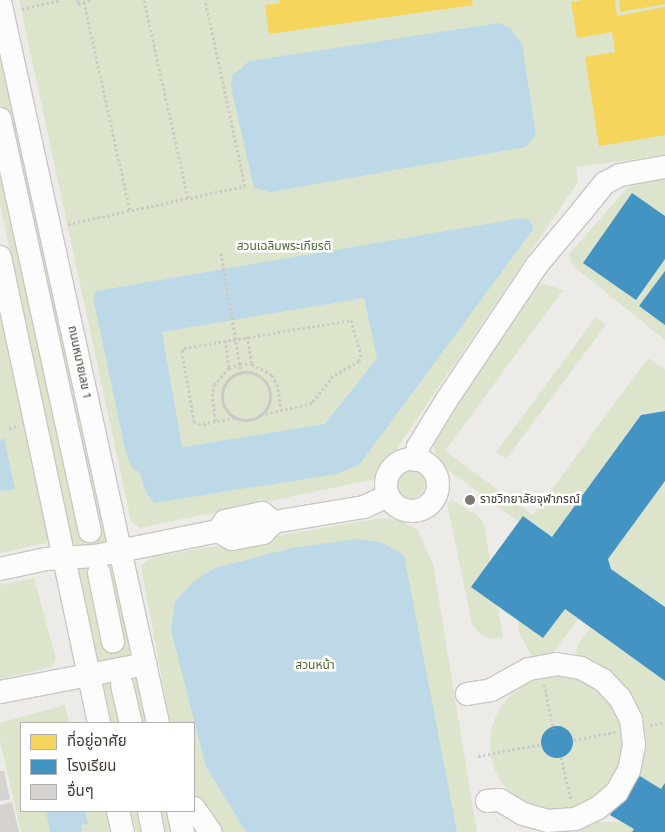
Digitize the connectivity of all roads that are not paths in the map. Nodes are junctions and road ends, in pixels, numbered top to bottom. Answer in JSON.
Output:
{"nodes":[{"id":1,"x":5,"y":11,"type":"edge"},
{"id":2,"x":0,"y":119,"type":"edge"},
{"id":3,"x":665,"y":167,"type":"edge"},
{"id":4,"x":0,"y":257,"type":"edge"},
{"id":5,"x":417,"y":460,"type":"junction"},
{"id":6,"x":388,"y":496,"type":"junction"},
{"id":7,"x":90,"y":531,"type":"dead end"},
{"id":8,"x":120,"y":551,"type":"junction"},
{"id":9,"x":62,"y":557,"type":"junction"},
{"id":10,"x":0,"y":569,"type":"edge"},
{"id":11,"x":99,"y":573,"type":"dead end"},
{"id":12,"x":114,"y":642,"type":"dead end"},
{"id":13,"x":145,"y":664,"type":"junction"},
{"id":14,"x":88,"y":676,"type":"junction"},
{"id":15,"x":122,"y":685,"type":"dead end"},
{"id":16,"x":0,"y":692,"type":"edge"},
{"id":17,"x":467,"y":694,"type":"dead end"},
{"id":18,"x":99,"y":722,"type":"edge"},
{"id":19,"x":131,"y":722,"type":"edge"},
{"id":20,"x":158,"y":722,"type":"edge"},
{"id":21,"x":487,"y":801,"type":"dead end"},
{"id":22,"x":195,"y":809,"type":"edge"},
{"id":23,"x":118,"y":812,"type":"edge"},
{"id":24,"x":149,"y":812,"type":"edge"},
{"id":25,"x":178,"y":812,"type":"edge"},
{"id":26,"x":543,"y":826,"type":"edge"},
{"id":27,"x":123,"y":832,"type":"edge"},
{"id":28,"x":154,"y":832,"type":"edge"},
{"id":29,"x":183,"y":832,"type":"edge"},
{"id":30,"x":211,"y":832,"type":"edge"}],
"edges":[{"from":1,"to":8,"type":"street","name":"ถนนหมายเลข 1"},
{"from":2,"to":7,"type":"street","name":"ถนนหมายเลข 1"},
{"from":3,"to":5,"type":"street"},
{"from":4,"to":9,"type":"street"},
{"from":5,"to":6,"type":"street"},
{"from":5,"to":6,"type":"street"},
{"from":6,"to":8,"type":"street"},
{"from":8,"to":9,"type":"street"},
{"from":8,"to":13,"type":"street","name":"ถนนหมายเลข 1"},
{"from":9,"to":10,"type":"street"},
{"from":9,"to":14,"type":"street"},
{"from":11,"to":12,"type":"street"},
{"from":13,"to":14,"type":"street"},
{"from":13,"to":20,"type":"street","name":"ถนนหมายเลข 1"},
{"from":14,"to":16,"type":"street"},
{"from":14,"to":18,"type":"street"},
{"from":15,"to":19,"type":"street"},
{"from":17,"to":26,"type":"street"},
{"from":21,"to":26,"type":"street"},
{"from":22,"to":30,"type":"street"},
{"from":23,"to":27,"type":"street"},
{"from":24,"to":28,"type":"street"},
{"from":25,"to":29,"type":"street"}]}
